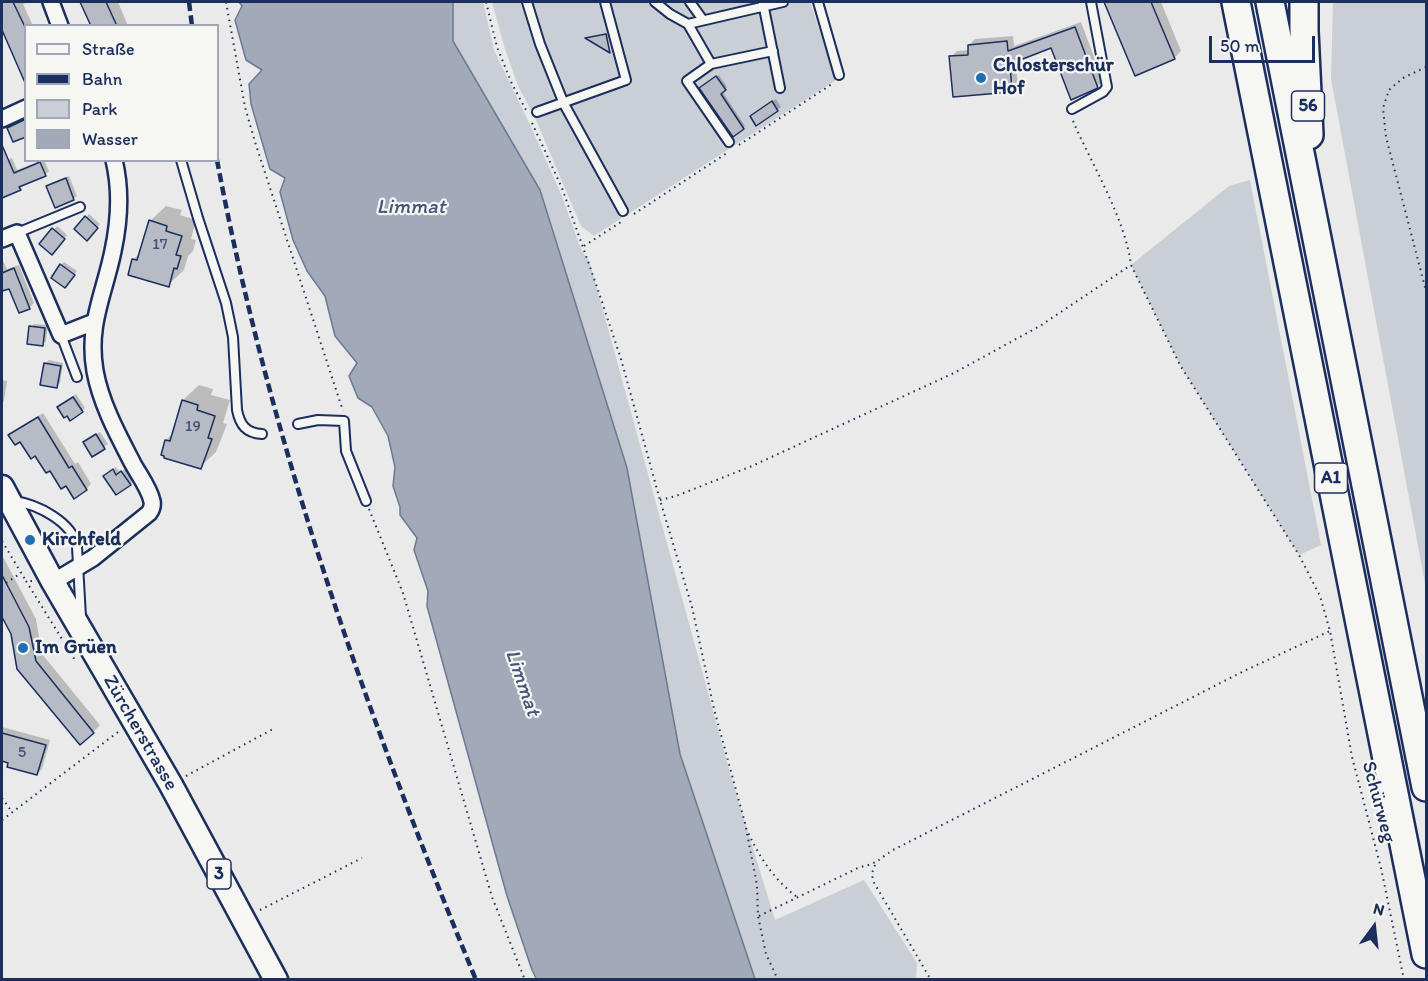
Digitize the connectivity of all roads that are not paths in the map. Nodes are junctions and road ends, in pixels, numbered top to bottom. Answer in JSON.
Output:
{"nodes":[{"id":1,"x":51,"y":2,"type":"edge"},
{"id":2,"x":527,"y":2,"type":"edge"},
{"id":3,"x":605,"y":2,"type":"edge"},
{"id":4,"x":655,"y":2,"type":"edge"},
{"id":5,"x":690,"y":2,"type":"edge"},
{"id":6,"x":783,"y":2,"type":"edge"},
{"id":7,"x":818,"y":2,"type":"edge"},
{"id":8,"x":1091,"y":2,"type":"edge"},
{"id":9,"x":1236,"y":2,"type":"edge"},
{"id":10,"x":1269,"y":2,"type":"edge"},
{"id":11,"x":1305,"y":2,"type":"edge"},
{"id":12,"x":763,"y":4,"type":"edge"},
{"id":13,"x":703,"y":20,"type":"junction"},
{"id":14,"x":59,"y":24,"type":"edge"},
{"id":15,"x":688,"y":24,"type":"junction"},
{"id":16,"x":773,"y":51,"type":"junction"},
{"id":17,"x":711,"y":64,"type":"junction"},
{"id":18,"x":839,"y":75,"type":"road end"},
{"id":19,"x":780,"y":88,"type":"dead end"},
{"id":20,"x":564,"y":104,"type":"junction"},
{"id":21,"x":24,"y":109,"type":"edge"},
{"id":22,"x":1072,"y":109,"type":"road end"},
{"id":23,"x":537,"y":112,"type":"dead end"},
{"id":24,"x":2,"y":119,"type":"edge"},
{"id":25,"x":729,"y":146,"type":"road end"},
{"id":26,"x":114,"y":162,"type":"edge"},
{"id":27,"x":182,"y":162,"type":"edge"},
{"id":28,"x":80,"y":207,"type":"dead end"},
{"id":29,"x":623,"y":211,"type":"dead end"},
{"id":30,"x":1311,"y":211,"type":"junction"},
{"id":31,"x":16,"y":233,"type":"junction"},
{"id":32,"x":2,"y":239,"type":"edge"},
{"id":33,"x":94,"y":322,"type":"junction"},
{"id":34,"x":60,"y":335,"type":"junction"},
{"id":35,"x":76,"y":377,"type":"dead end"},
{"id":36,"x":298,"y":424,"type":"dead end"},
{"id":37,"x":262,"y":434,"type":"dead end"},
{"id":38,"x":5,"y":493,"type":"edge"},
{"id":39,"x":366,"y":501,"type":"road end"},
{"id":40,"x":78,"y":566,"type":"junction"},
{"id":41,"x":53,"y":582,"type":"junction"},
{"id":42,"x":82,"y":634,"type":"junction"},
{"id":43,"x":1426,"y":787,"type":"edge"},
{"id":44,"x":1426,"y":954,"type":"edge"},
{"id":45,"x":276,"y":980,"type":"edge"}],
"edges":[{"from":1,"to":14,"type":"street"},
{"from":2,"to":20,"type":"lane"},
{"from":3,"to":20,"type":"lane"},
{"from":4,"to":15,"type":"lane"},
{"from":5,"to":13,"type":"lane"},
{"from":6,"to":12,"type":"lane"},
{"from":7,"to":18,"type":"lane"},
{"from":8,"to":22,"type":"lane"},
{"from":9,"to":44,"type":"highway","number":"A1"},
{"from":10,"to":30,"type":"highway","number":"A1"},
{"from":11,"to":30,"type":"highway","number":"56"},
{"from":12,"to":13,"type":"lane"},
{"from":12,"to":16,"type":"lane"},
{"from":13,"to":15,"type":"lane"},
{"from":15,"to":17,"type":"lane"},
{"from":16,"to":17,"type":"lane"},
{"from":16,"to":19,"type":"lane"},
{"from":17,"to":25,"type":"lane"},
{"from":20,"to":23,"type":"lane"},
{"from":20,"to":29,"type":"lane"},
{"from":21,"to":24,"type":"street"},
{"from":26,"to":33,"type":"street"},
{"from":27,"to":37,"type":"lane"},
{"from":28,"to":31,"type":"lane"},
{"from":30,"to":43,"type":"highway","number":"A1"},
{"from":31,"to":32,"type":"street"},
{"from":31,"to":34,"type":"street"},
{"from":33,"to":34,"type":"street"},
{"from":33,"to":40,"type":"street"},
{"from":34,"to":35,"type":"lane"},
{"from":36,"to":39,"type":"lane"},
{"from":38,"to":40,"type":"lane"},
{"from":38,"to":41,"type":"main road","name":"Zürcherstrasse","number":"3"},
{"from":40,"to":41,"type":"street"},
{"from":40,"to":42,"type":"lane"},
{"from":41,"to":42,"type":"main road","name":"Zürcherstrasse","number":"3"},
{"from":42,"to":45,"type":"main road","name":"Zürcherstrasse","number":"3"}]}
